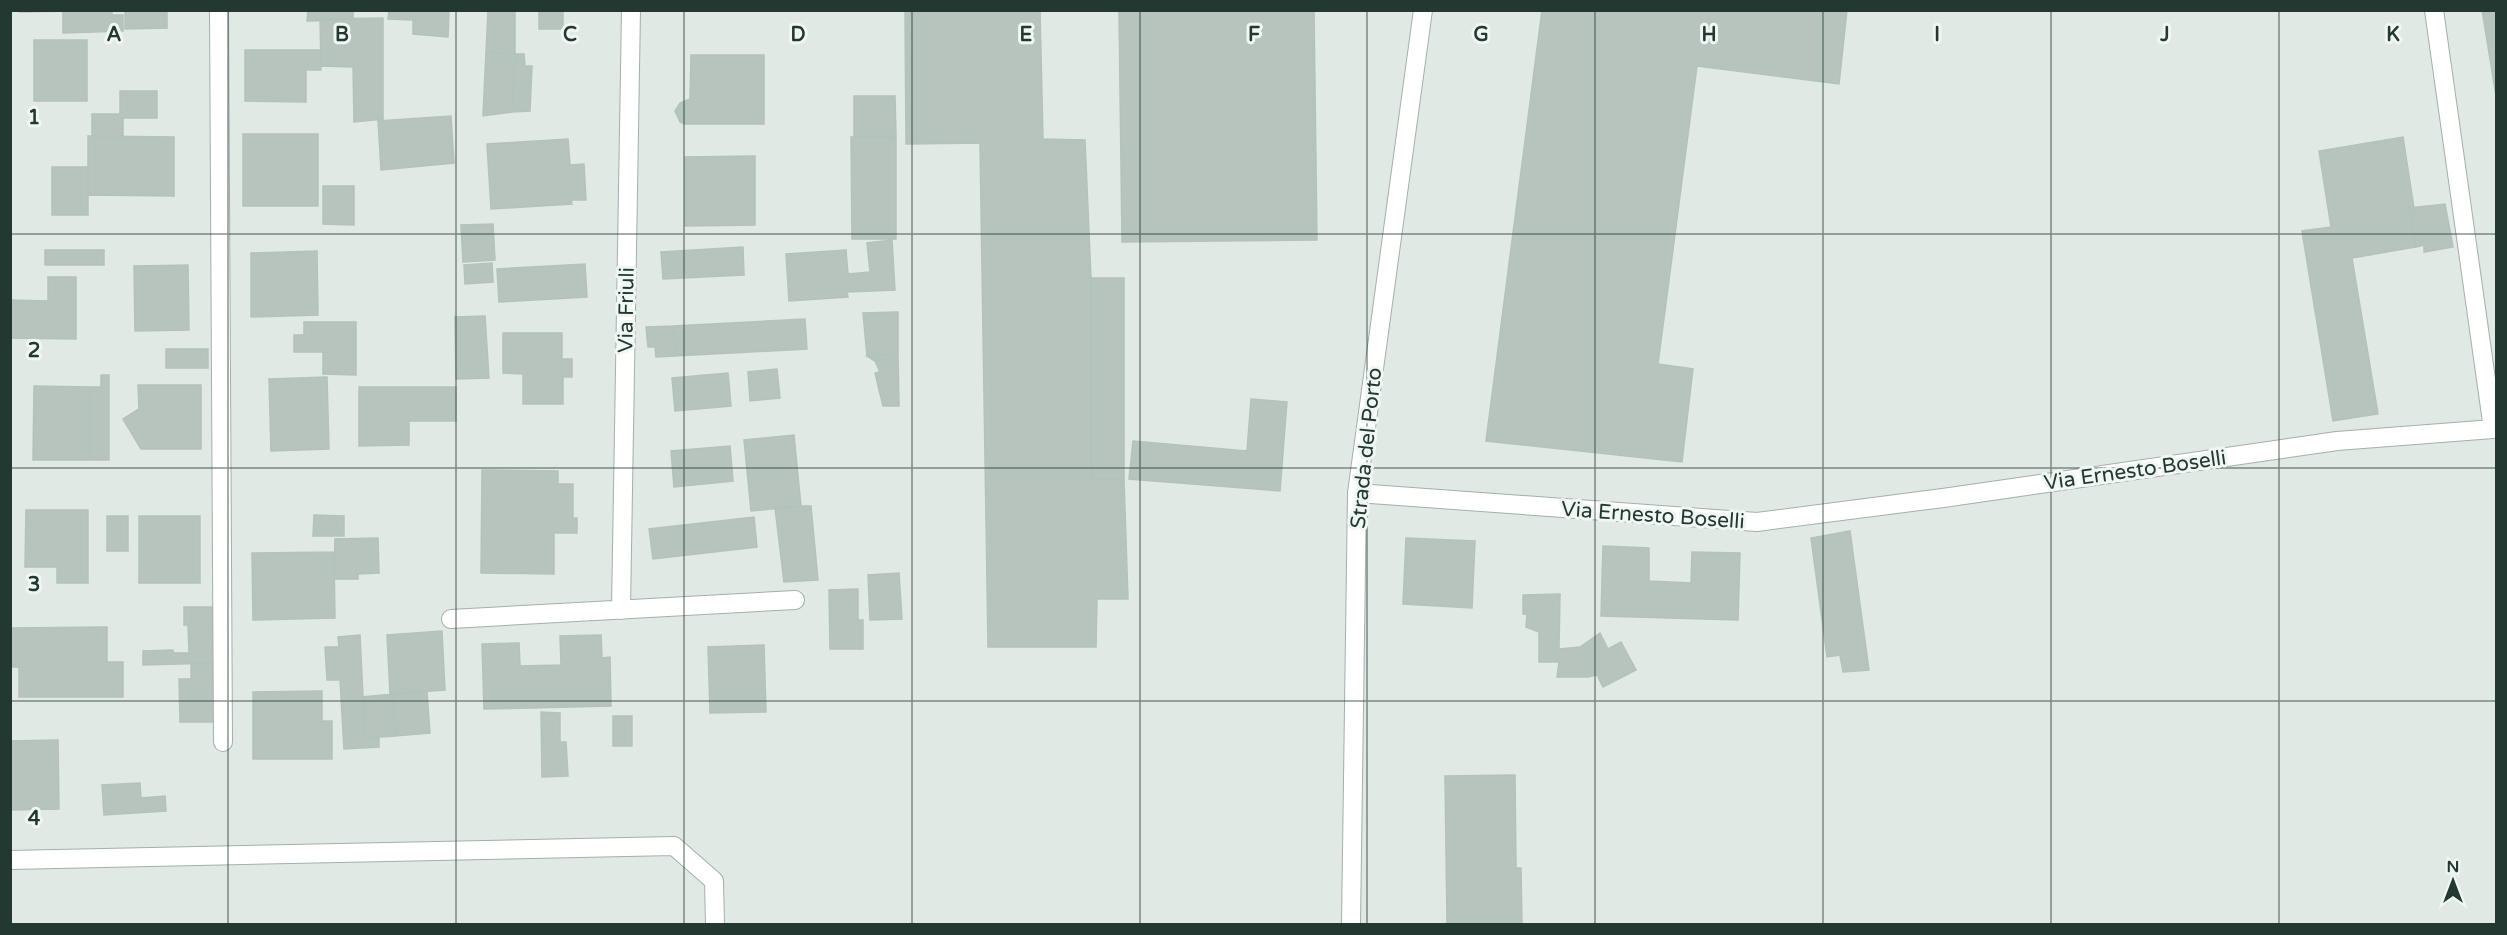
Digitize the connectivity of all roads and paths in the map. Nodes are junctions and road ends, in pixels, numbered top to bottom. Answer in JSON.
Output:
{"nodes":[{"id":1,"x":219,"y":10,"type":"edge"},
{"id":2,"x":631,"y":10,"type":"edge"},
{"id":3,"x":1423,"y":10,"type":"edge"},
{"id":4,"x":2434,"y":10,"type":"edge"},
{"id":5,"x":1357,"y":494,"type":"junction"},
{"id":6,"x":795,"y":600,"type":"dead end"},
{"id":7,"x":621,"y":610,"type":"junction"},
{"id":8,"x":451,"y":619,"type":"dead end"},
{"id":9,"x":223,"y":742,"type":"dead end"},
{"id":10,"x":10,"y":860,"type":"edge"},
{"id":11,"x":715,"y":924,"type":"edge"},
{"id":12,"x":1352,"y":924,"type":"edge"}],
"edges":[{"from":1,"to":9,"type":"street"},
{"from":2,"to":7,"type":"street","name":"Via Friuli"},
{"from":3,"to":5,"type":"street","name":"Strada del Porto"},
{"from":4,"to":5,"type":"street","name":"Via Ernesto Boselli"},
{"from":5,"to":12,"type":"street","name":"Strada del Porto"},
{"from":6,"to":7,"type":"street"},
{"from":7,"to":8,"type":"street"},
{"from":10,"to":11,"type":"street"}]}
